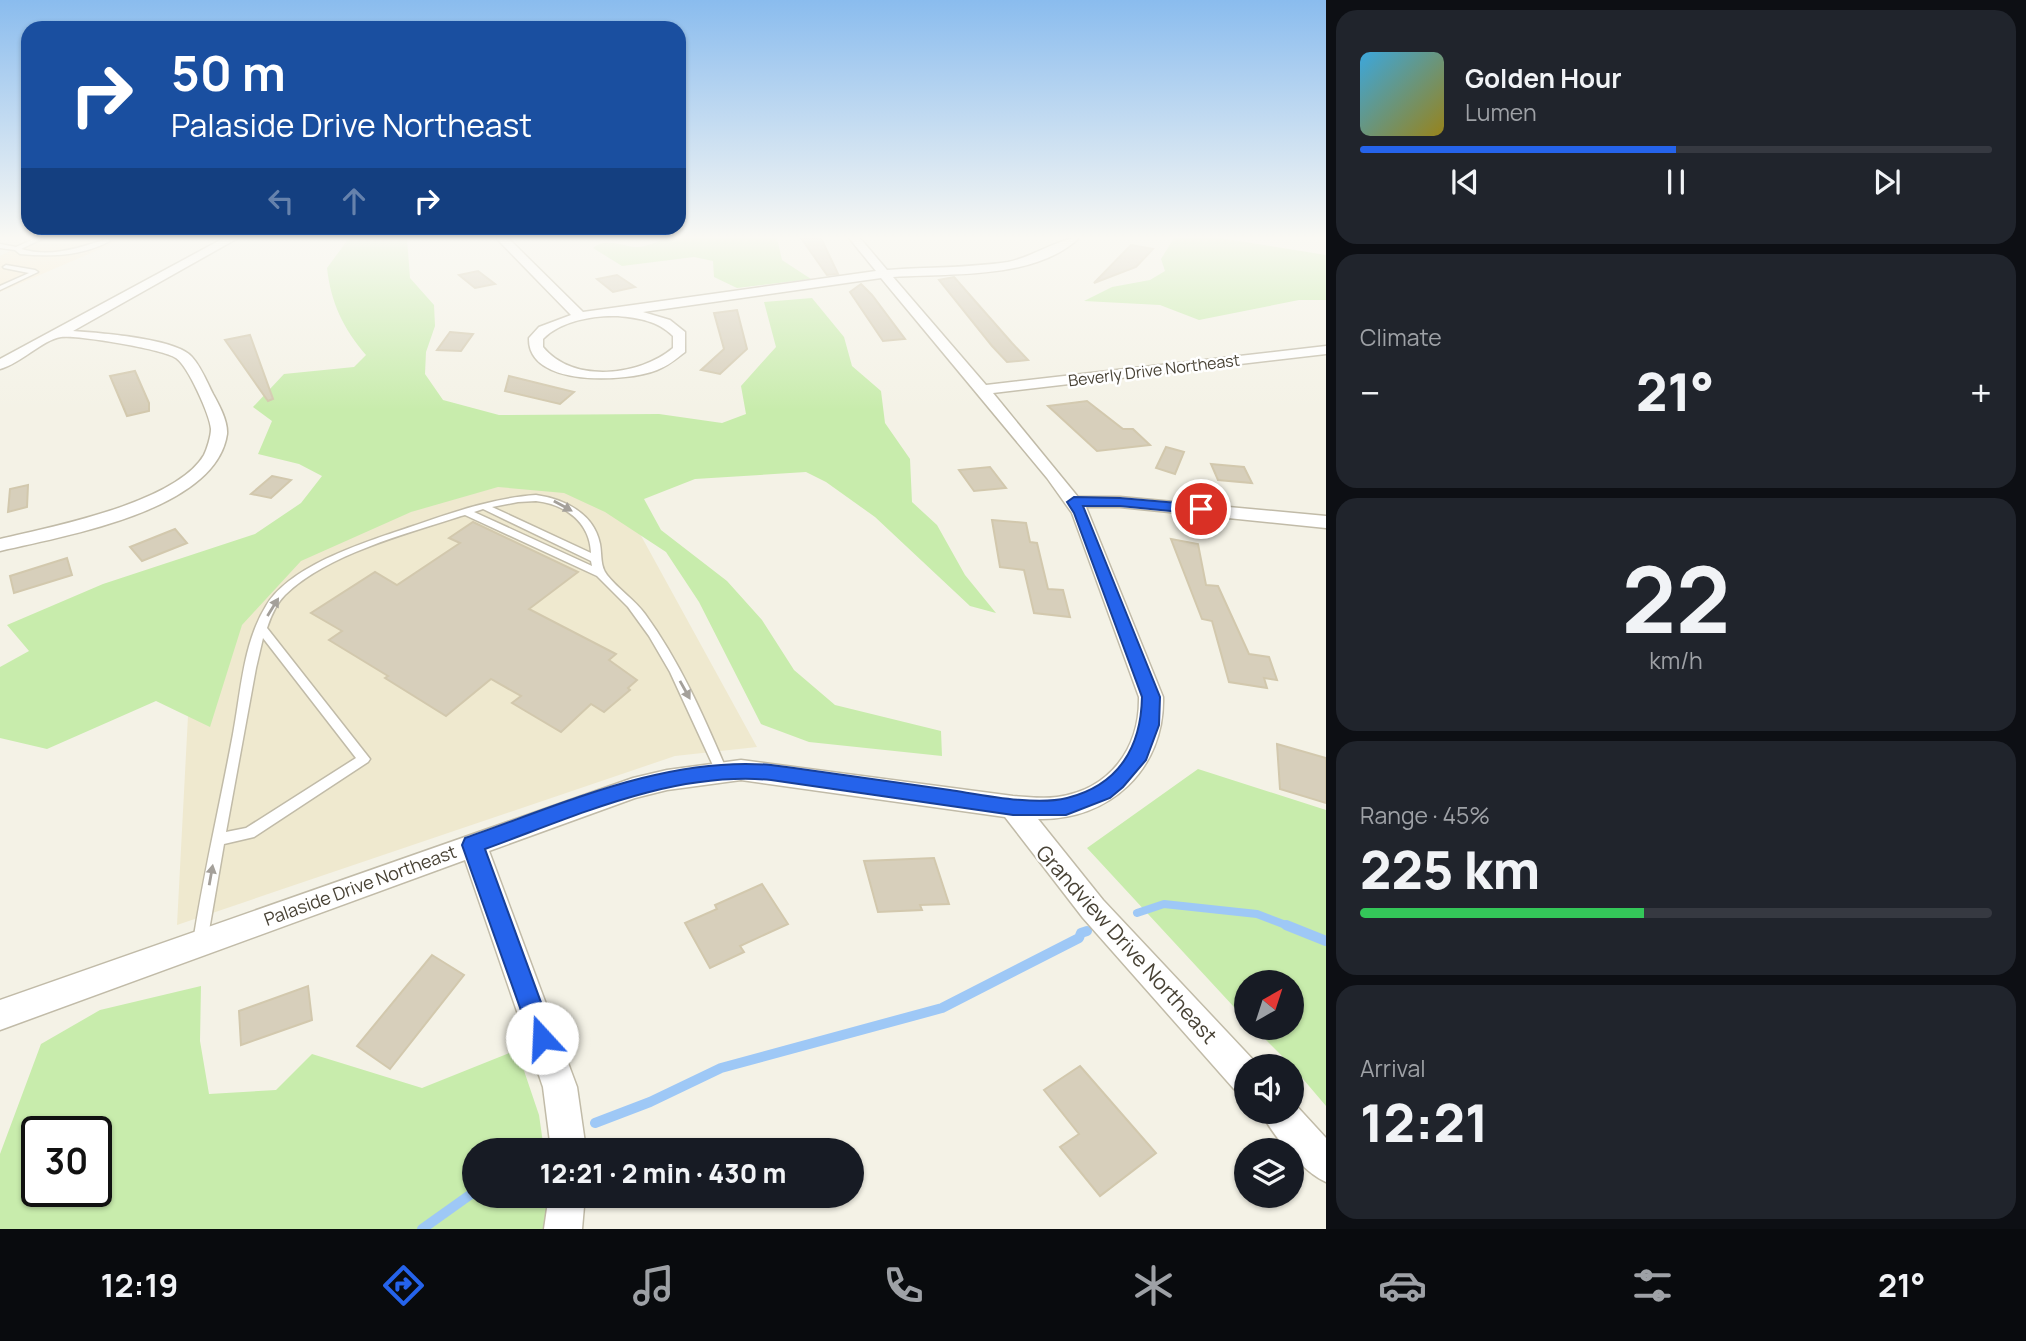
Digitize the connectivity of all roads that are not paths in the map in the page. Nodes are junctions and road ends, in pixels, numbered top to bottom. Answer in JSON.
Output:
{"nodes":[{"id":1,"x":127,"y":295,"type":"edge"},
{"id":2,"x":559,"y":295,"type":"edge"},
{"id":3,"x":728,"y":295,"type":"edge"},
{"id":4,"x":901,"y":295,"type":"edge"},
{"id":5,"x":624,"y":312,"type":"junction"},
{"id":6,"x":579,"y":315,"type":"junction"},
{"id":7,"x":58,"y":333,"type":"junction"},
{"id":8,"x":1326,"y":350,"type":"edge"},
{"id":9,"x":0,"y":365,"type":"edge"},
{"id":10,"x":982,"y":390,"type":"junction"},
{"id":11,"x":1074,"y":502,"type":"junction"},
{"id":12,"x":485,"y":507,"type":"junction"},
{"id":13,"x":467,"y":513,"type":"junction"},
{"id":14,"x":1326,"y":522,"type":"edge"},
{"id":15,"x":0,"y":545,"type":"edge"},
{"id":16,"x":596,"y":559,"type":"junction"},
{"id":17,"x":601,"y":574,"type":"junction"},
{"id":18,"x":262,"y":629,"type":"junction"},
{"id":19,"x":721,"y":771,"type":"junction"},
{"id":20,"x":1013,"y":807,"type":"junction"},
{"id":21,"x":217,"y":840,"type":"junction"},
{"id":22,"x":473,"y":845,"type":"junction"},
{"id":23,"x":200,"y":942,"type":"junction"},
{"id":24,"x":0,"y":1015,"type":"edge"},
{"id":25,"x":1234,"y":1064,"type":"edge"},
{"id":26,"x":1290,"y":1124,"type":"edge"},
{"id":27,"x":567,"y":1138,"type":"edge"},
{"id":28,"x":1326,"y":1164,"type":"edge"},
{"id":29,"x":565,"y":1208,"type":"edge"},
{"id":30,"x":563,"y":1229,"type":"edge"}],
"edges":[{"from":1,"to":7,"type":"street"},
{"from":2,"to":6,"type":"street"},
{"from":3,"to":5,"type":"street"},
{"from":4,"to":10,"type":"street","name":"Palaside Drive Northeast"},
{"from":5,"to":6,"type":"street"},
{"from":5,"to":6,"type":"street"},
{"from":7,"to":9,"type":"street"},
{"from":7,"to":15,"type":"street"},
{"from":8,"to":10,"type":"street","name":"Beverly Drive Northeast"},
{"from":10,"to":11,"type":"street","name":"Palaside Drive Northeast"},
{"from":11,"to":14,"type":"street"},
{"from":11,"to":20,"type":"street","name":"Palaside Drive Northeast"},
{"from":12,"to":13,"type":"lane"},
{"from":12,"to":16,"type":"lane"},
{"from":12,"to":16,"type":"lane","one_way":true},
{"from":13,"to":17,"type":"lane"},
{"from":18,"to":13,"type":"lane","one_way":true},
{"from":16,"to":17,"type":"lane"},
{"from":17,"to":19,"type":"lane","one_way":true},
{"from":18,"to":21,"type":"lane"},
{"from":18,"to":21,"type":"lane"},
{"from":19,"to":20,"type":"street","name":"Palaside Drive Northeast"},
{"from":19,"to":22,"type":"street","name":"Palaside Drive Northeast"},
{"from":20,"to":25,"type":"street","name":"Grandview Drive Northeast"},
{"from":23,"to":21,"type":"lane","one_way":true},
{"from":22,"to":23,"type":"street","name":"Palaside Drive Northeast"},
{"from":22,"to":27,"type":"street"},
{"from":23,"to":24,"type":"street","name":"Palaside Drive Northeast"},
{"from":26,"to":28,"type":"street"},
{"from":29,"to":30,"type":"street"}]}
